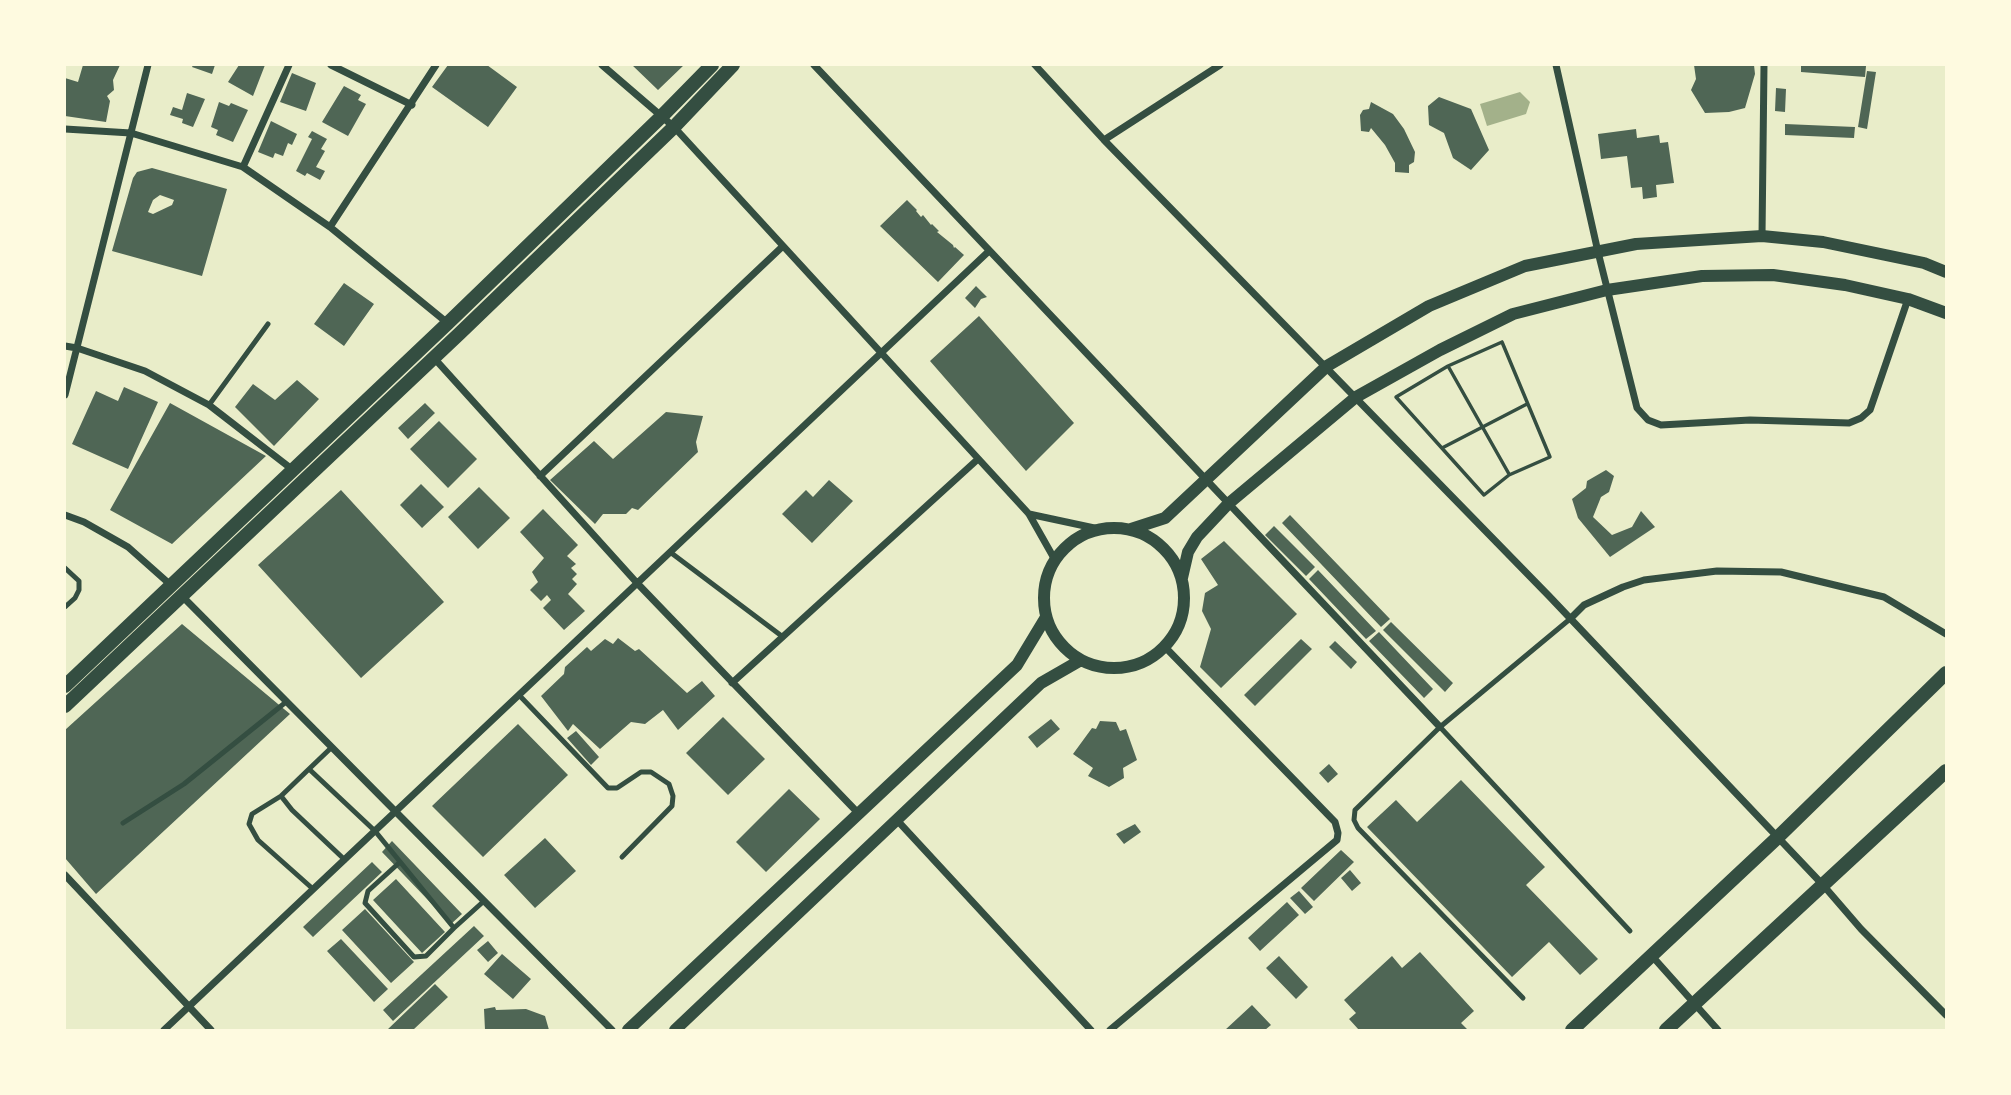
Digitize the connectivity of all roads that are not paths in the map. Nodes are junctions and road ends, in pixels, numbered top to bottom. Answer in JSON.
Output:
{"nodes":[{"id":1,"x":148,"y":65,"type":"edge"},
{"id":2,"x":289,"y":65,"type":"edge"},
{"id":3,"x":331,"y":65,"type":"edge"},
{"id":4,"x":436,"y":65,"type":"edge"},
{"id":5,"x":602,"y":65,"type":"edge"},
{"id":6,"x":712,"y":65,"type":"edge"},
{"id":7,"x":733,"y":65,"type":"edge"},
{"id":8,"x":814,"y":65,"type":"edge"},
{"id":9,"x":1035,"y":65,"type":"edge"},
{"id":10,"x":1220,"y":65,"type":"edge"},
{"id":11,"x":1556,"y":65,"type":"edge"},
{"id":12,"x":1764,"y":65,"type":"edge"},
{"id":13,"x":412,"y":105,"type":"junction"},
{"id":14,"x":661,"y":117,"type":"junction"},
{"id":15,"x":674,"y":127,"type":"junction"},
{"id":16,"x":65,"y":129,"type":"edge"},
{"id":17,"x":131,"y":133,"type":"junction"},
{"id":18,"x":1104,"y":139,"type":"junction"},
{"id":19,"x":243,"y":167,"type":"junction"},
{"id":20,"x":330,"y":227,"type":"junction"},
{"id":21,"x":1762,"y":236,"type":"junction"},
{"id":22,"x":783,"y":246,"type":"junction"},
{"id":23,"x":989,"y":251,"type":"junction"},
{"id":24,"x":1598,"y":252,"type":"junction"},
{"id":25,"x":1946,"y":272,"type":"edge"},
{"id":26,"x":1607,"y":290,"type":"junction"},
{"id":27,"x":1908,"y":299,"type":"junction"},
{"id":28,"x":1946,"y":313,"type":"edge"},
{"id":29,"x":448,"y":323,"type":"junction"},
{"id":30,"x":268,"y":324,"type":"dead end"},
{"id":31,"x":459,"y":334,"type":"junction"},
{"id":32,"x":65,"y":346,"type":"edge"},
{"id":33,"x":76,"y":348,"type":"junction"},
{"id":34,"x":881,"y":353,"type":"junction"},
{"id":35,"x":434,"y":358,"type":"junction"},
{"id":36,"x":1327,"y":366,"type":"junction"},
{"id":37,"x":65,"y":395,"type":"edge"},
{"id":38,"x":1356,"y":397,"type":"junction"},
{"id":39,"x":209,"y":405,"type":"junction"},
{"id":40,"x":978,"y":459,"type":"junction"},
{"id":41,"x":293,"y":470,"type":"junction"},
{"id":42,"x":540,"y":476,"type":"junction"},
{"id":43,"x":1204,"y":480,"type":"junction"},
{"id":44,"x":1228,"y":504,"type":"junction"},
{"id":45,"x":1029,"y":514,"type":"junction"},
{"id":46,"x":65,"y":516,"type":"edge"},
{"id":47,"x":1099,"y":529,"type":"junction"},
{"id":48,"x":1131,"y":530,"type":"junction"},
{"id":49,"x":670,"y":552,"type":"junction"},
{"id":50,"x":1055,"y":560,"type":"junction"},
{"id":51,"x":65,"y":568,"type":"edge"},
{"id":52,"x":1182,"y":578,"type":"junction"},
{"id":53,"x":637,"y":583,"type":"junction"},
{"id":54,"x":171,"y":585,"type":"junction"},
{"id":55,"x":182,"y":596,"type":"junction"},
{"id":56,"x":65,"y":607,"type":"edge"},
{"id":57,"x":1046,"y":617,"type":"junction"},
{"id":58,"x":1570,"y":619,"type":"junction"},
{"id":59,"x":1946,"y":634,"type":"edge"},
{"id":60,"x":783,"y":637,"type":"junction"},
{"id":61,"x":1165,"y":647,"type":"junction"},
{"id":62,"x":1081,"y":660,"type":"junction"},
{"id":63,"x":1946,"y":673,"type":"edge"},
{"id":64,"x":733,"y":683,"type":"junction"},
{"id":65,"x":65,"y":686,"type":"edge"},
{"id":66,"x":519,"y":695,"type":"junction"},
{"id":67,"x":286,"y":702,"type":"junction"},
{"id":68,"x":65,"y":706,"type":"edge"},
{"id":69,"x":1440,"y":727,"type":"junction"},
{"id":70,"x":331,"y":747,"type":"junction"},
{"id":71,"x":309,"y":769,"type":"junction"},
{"id":72,"x":1946,"y":772,"type":"edge"},
{"id":73,"x":281,"y":796,"type":"junction"},
{"id":74,"x":395,"y":812,"type":"junction"},
{"id":75,"x":859,"y":814,"type":"junction"},
{"id":76,"x":897,"y":820,"type":"junction"},
{"id":77,"x":123,"y":823,"type":"dead end"},
{"id":78,"x":375,"y":831,"type":"junction"},
{"id":79,"x":1777,"y":838,"type":"junction"},
{"id":80,"x":622,"y":858,"type":"dead end"},
{"id":81,"x":345,"y":860,"type":"junction"},
{"id":82,"x":400,"y":862,"type":"junction"},
{"id":83,"x":65,"y":875,"type":"edge"},
{"id":84,"x":1823,"y":885,"type":"junction"},
{"id":85,"x":313,"y":889,"type":"junction"},
{"id":86,"x":484,"y":901,"type":"junction"},
{"id":87,"x":454,"y":928,"type":"junction"},
{"id":88,"x":1630,"y":931,"type":"dead end"},
{"id":89,"x":1652,"y":956,"type":"junction"},
{"id":90,"x":1523,"y":998,"type":"dead end"},
{"id":91,"x":1693,"y":1004,"type":"junction"},
{"id":92,"x":189,"y":1007,"type":"junction"},
{"id":93,"x":1946,"y":1015,"type":"edge"},
{"id":94,"x":164,"y":1030,"type":"edge"},
{"id":95,"x":211,"y":1030,"type":"edge"},
{"id":96,"x":612,"y":1030,"type":"edge"},
{"id":97,"x":628,"y":1030,"type":"edge"},
{"id":98,"x":675,"y":1030,"type":"edge"},
{"id":99,"x":1091,"y":1030,"type":"edge"},
{"id":100,"x":1110,"y":1030,"type":"edge"},
{"id":101,"x":1572,"y":1030,"type":"edge"},
{"id":102,"x":1666,"y":1030,"type":"edge"},
{"id":103,"x":1718,"y":1030,"type":"edge"}],
"edges":[{"from":1,"to":17,"type":"street"},
{"from":2,"to":19,"type":"street"},
{"from":3,"to":13,"type":"street"},
{"from":4,"to":13,"type":"street"},
{"from":5,"to":14,"type":"street"},
{"from":6,"to":14,"type":"main road"},
{"from":7,"to":15,"type":"main road"},
{"from":8,"to":23,"type":"street"},
{"from":9,"to":18,"type":"street"},
{"from":10,"to":18,"type":"street"},
{"from":11,"to":24,"type":"street"},
{"from":12,"to":21,"type":"street"},
{"from":13,"to":20,"type":"street"},
{"from":14,"to":15,"type":"street"},
{"from":14,"to":29,"type":"main road"},
{"from":15,"to":22,"type":"street"},
{"from":15,"to":31,"type":"main road"},
{"from":16,"to":17,"type":"street"},
{"from":17,"to":19,"type":"street"},
{"from":17,"to":33,"type":"street"},
{"from":18,"to":36,"type":"street"},
{"from":19,"to":20,"type":"street"},
{"from":20,"to":29,"type":"street"},
{"from":21,"to":24,"type":"street"},
{"from":21,"to":25,"type":"street"},
{"from":22,"to":34,"type":"street"},
{"from":22,"to":42,"type":"street"},
{"from":23,"to":34,"type":"street"},
{"from":23,"to":43,"type":"street"},
{"from":24,"to":26,"type":"street"},
{"from":24,"to":36,"type":"street"},
{"from":26,"to":27,"type":"street"},
{"from":26,"to":27,"type":"street"},
{"from":26,"to":38,"type":"street"},
{"from":27,"to":28,"type":"street"},
{"from":29,"to":31,"type":"street"},
{"from":29,"to":41,"type":"main road"},
{"from":30,"to":39,"type":"lane"},
{"from":31,"to":35,"type":"main road"},
{"from":32,"to":33,"type":"street"},
{"from":33,"to":37,"type":"street"},
{"from":33,"to":39,"type":"street"},
{"from":34,"to":40,"type":"street"},
{"from":34,"to":49,"type":"street"},
{"from":35,"to":42,"type":"street"},
{"from":35,"to":55,"type":"main road"},
{"from":36,"to":38,"type":"street"},
{"from":36,"to":43,"type":"street"},
{"from":38,"to":44,"type":"street"},
{"from":38,"to":58,"type":"street"},
{"from":39,"to":41,"type":"street"},
{"from":40,"to":45,"type":"street"},
{"from":40,"to":60,"type":"street"},
{"from":41,"to":54,"type":"main road"},
{"from":42,"to":53,"type":"street"},
{"from":43,"to":44,"type":"street"},
{"from":43,"to":48,"type":"street"},
{"from":44,"to":52,"type":"street"},
{"from":44,"to":69,"type":"street"},
{"from":45,"to":47,"type":"street"},
{"from":45,"to":50,"type":"street"},
{"from":46,"to":54,"type":"street"},
{"from":47,"to":48,"type":"street"},
{"from":47,"to":50,"type":"street"},
{"from":48,"to":52,"type":"street"},
{"from":49,"to":53,"type":"street"},
{"from":49,"to":60,"type":"lane"},
{"from":50,"to":57,"type":"street"},
{"from":51,"to":56,"type":"lane"},
{"from":52,"to":61,"type":"street"},
{"from":53,"to":64,"type":"street"},
{"from":53,"to":66,"type":"street"},
{"from":54,"to":55,"type":"street"},
{"from":54,"to":65,"type":"main road"},
{"from":55,"to":67,"type":"street"},
{"from":55,"to":68,"type":"main road"},
{"from":57,"to":62,"type":"street"},
{"from":57,"to":75,"type":"street"},
{"from":58,"to":59,"type":"street"},
{"from":58,"to":69,"type":"lane"},
{"from":58,"to":79,"type":"street"},
{"from":60,"to":64,"type":"street"},
{"from":61,"to":62,"type":"street"},
{"from":61,"to":100,"type":"street"},
{"from":62,"to":76,"type":"street"},
{"from":63,"to":79,"type":"main road"},
{"from":64,"to":75,"type":"street"},
{"from":66,"to":74,"type":"street"},
{"from":66,"to":80,"type":"lane"},
{"from":67,"to":70,"type":"street"},
{"from":67,"to":77,"type":"lane"},
{"from":69,"to":88,"type":"lane"},
{"from":69,"to":90,"type":"lane"},
{"from":70,"to":71,"type":"lane"},
{"from":70,"to":74,"type":"street"},
{"from":71,"to":73,"type":"lane"},
{"from":71,"to":78,"type":"lane"},
{"from":72,"to":84,"type":"main road"},
{"from":73,"to":81,"type":"lane"},
{"from":73,"to":85,"type":"lane"},
{"from":74,"to":78,"type":"street"},
{"from":74,"to":86,"type":"street"},
{"from":75,"to":97,"type":"street"},
{"from":76,"to":98,"type":"street"},
{"from":76,"to":99,"type":"street"},
{"from":78,"to":81,"type":"street"},
{"from":78,"to":82,"type":"lane"},
{"from":79,"to":84,"type":"street"},
{"from":79,"to":89,"type":"main road"},
{"from":81,"to":85,"type":"street"},
{"from":82,"to":87,"type":"lane"},
{"from":82,"to":87,"type":"lane"},
{"from":83,"to":92,"type":"street"},
{"from":84,"to":91,"type":"main road"},
{"from":84,"to":93,"type":"street"},
{"from":85,"to":92,"type":"street"},
{"from":86,"to":87,"type":"lane"},
{"from":86,"to":96,"type":"street"},
{"from":89,"to":91,"type":"street"},
{"from":89,"to":101,"type":"main road"},
{"from":91,"to":102,"type":"main road"},
{"from":91,"to":103,"type":"street"},
{"from":92,"to":94,"type":"street"},
{"from":92,"to":95,"type":"street"}]}
